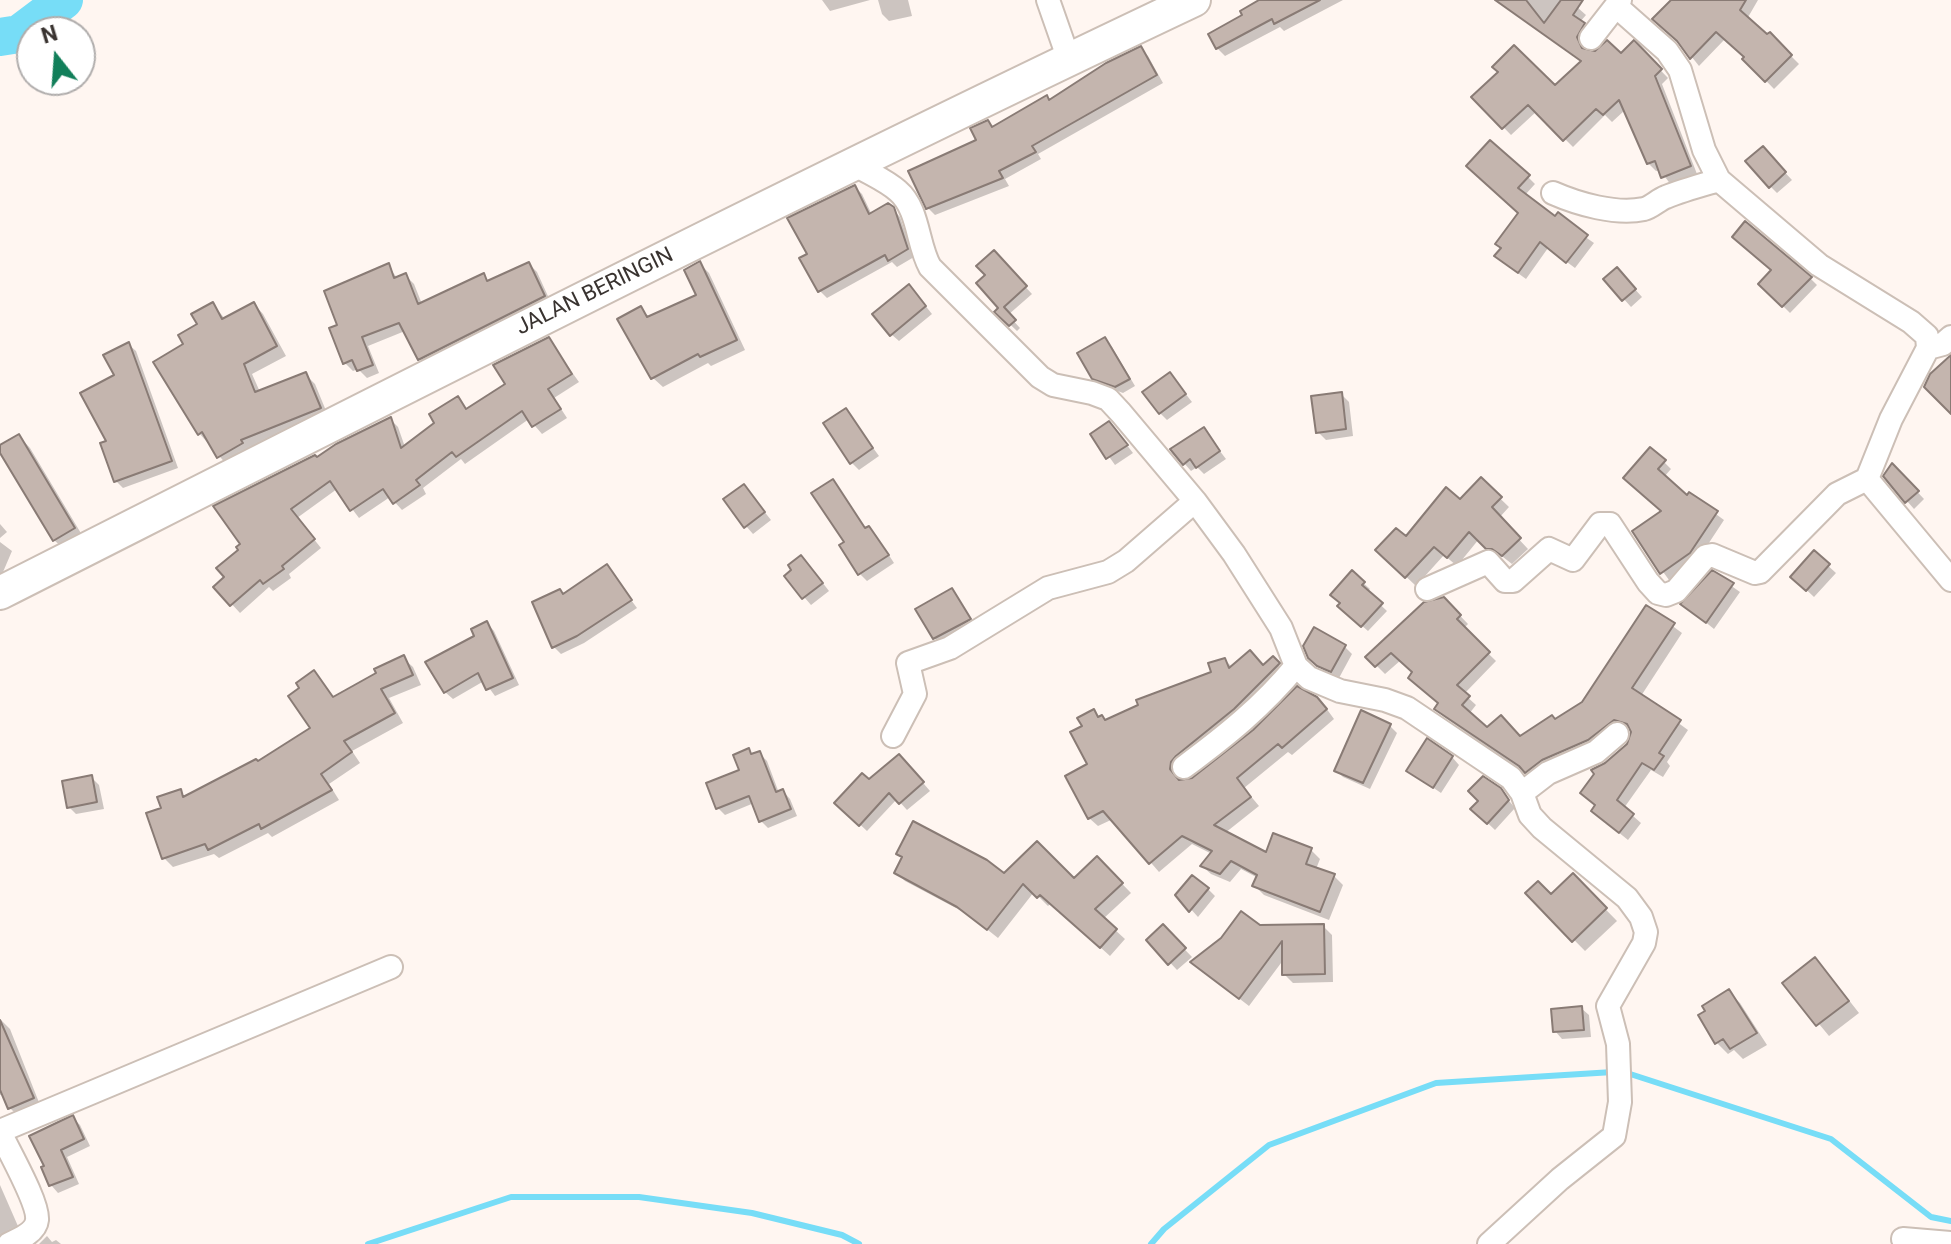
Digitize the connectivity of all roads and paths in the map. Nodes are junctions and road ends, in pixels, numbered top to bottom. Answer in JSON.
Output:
{"nodes":[{"id":1,"x":1048,"y":0,"type":"edge"},
{"id":2,"x":1194,"y":0,"type":"edge"},
{"id":3,"x":1618,"y":3,"type":"edge"},
{"id":4,"x":1591,"y":38,"type":"dead end"},
{"id":5,"x":1069,"y":60,"type":"junction"},
{"id":6,"x":854,"y":164,"type":"junction"},
{"id":7,"x":1719,"y":180,"type":"junction"},
{"id":8,"x":1553,"y":193,"type":"dead end"},
{"id":9,"x":1951,"y":337,"type":"edge"},
{"id":10,"x":1928,"y":348,"type":"junction"},
{"id":11,"x":1867,"y":479,"type":"junction"},
{"id":12,"x":1195,"y":501,"type":"junction"},
{"id":13,"x":1951,"y":580,"type":"edge"},
{"id":14,"x":1427,"y":589,"type":"dead end"},
{"id":15,"x":0,"y":593,"type":"edge"},
{"id":16,"x":1296,"y":666,"type":"junction"},
{"id":17,"x":1617,"y":734,"type":"dead end"},
{"id":18,"x":893,"y":736,"type":"dead end"},
{"id":19,"x":1184,"y":767,"type":"dead end"},
{"id":20,"x":1522,"y":793,"type":"junction"},
{"id":21,"x":391,"y":967,"type":"dead end"},
{"id":22,"x":0,"y":1132,"type":"edge"},
{"id":23,"x":1903,"y":1239,"type":"dead end"},
{"id":24,"x":1951,"y":1243,"type":"edge"},
{"id":25,"x":9,"y":1244,"type":"edge"},
{"id":26,"x":1489,"y":1244,"type":"edge"}],
"edges":[{"from":1,"to":5,"type":"street"},
{"from":2,"to":5,"type":"street","name":"JALAN BERINGIN"},
{"from":3,"to":4,"type":"street"},
{"from":3,"to":7,"type":"street"},
{"from":5,"to":6,"type":"street","name":"JALAN BERINGIN"},
{"from":6,"to":12,"type":"street"},
{"from":6,"to":15,"type":"street","name":"JALAN BERINGIN"},
{"from":7,"to":8,"type":"street"},
{"from":7,"to":10,"type":"street"},
{"from":9,"to":10,"type":"street"},
{"from":10,"to":11,"type":"street"},
{"from":11,"to":13,"type":"street"},
{"from":11,"to":14,"type":"street"},
{"from":12,"to":16,"type":"street"},
{"from":12,"to":18,"type":"street"},
{"from":16,"to":19,"type":"street"},
{"from":16,"to":20,"type":"street"},
{"from":17,"to":20,"type":"street"},
{"from":20,"to":26,"type":"street"},
{"from":21,"to":22,"type":"street"},
{"from":22,"to":25,"type":"street"},
{"from":23,"to":24,"type":"street"}]}
